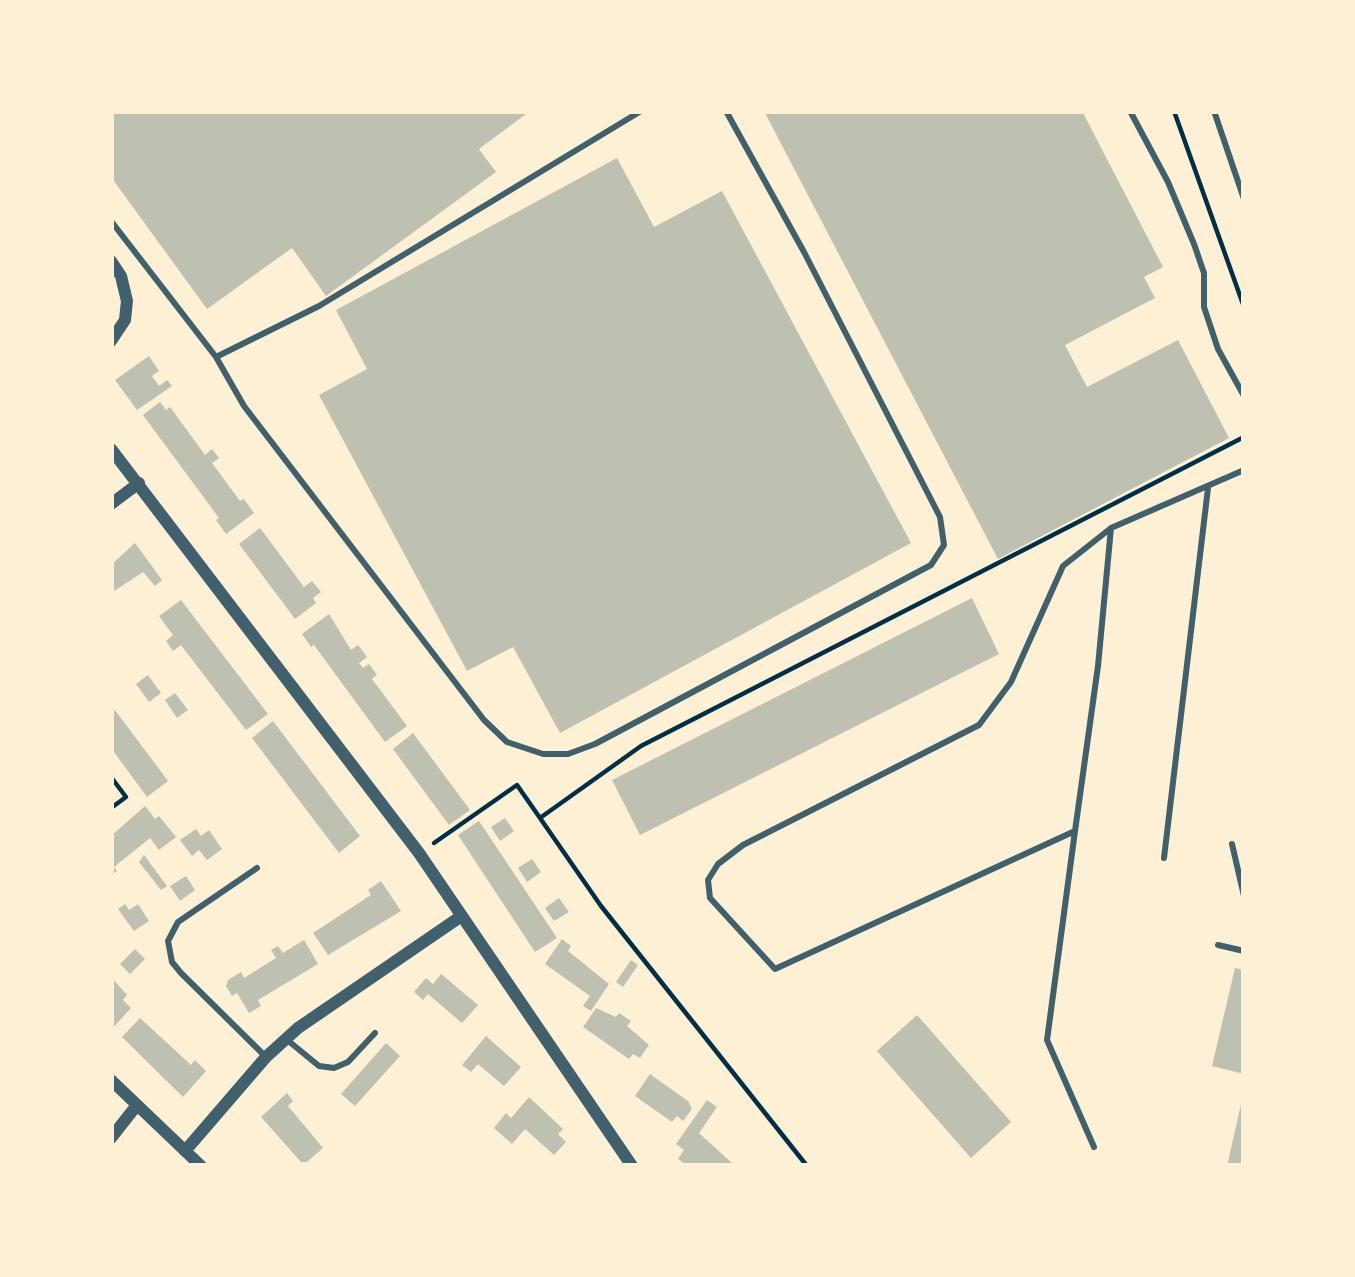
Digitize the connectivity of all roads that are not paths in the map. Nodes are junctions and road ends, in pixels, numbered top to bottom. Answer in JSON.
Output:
{"nodes":[{"id":1,"x":641,"y":111,"type":"edge"},
{"id":2,"x":726,"y":111,"type":"edge"},
{"id":3,"x":1130,"y":111,"type":"edge"},
{"id":4,"x":1214,"y":111,"type":"edge"},
{"id":5,"x":1244,"y":199,"type":"edge"},
{"id":6,"x":111,"y":220,"type":"edge"},
{"id":7,"x":111,"y":261,"type":"edge"},
{"id":8,"x":111,"y":341,"type":"edge"},
{"id":9,"x":216,"y":357,"type":"junction"},
{"id":10,"x":1244,"y":396,"type":"edge"},
{"id":11,"x":111,"y":449,"type":"edge"},
{"id":12,"x":1244,"y":470,"type":"edge"},
{"id":13,"x":139,"y":482,"type":"junction"},
{"id":14,"x":1208,"y":488,"type":"junction"},
{"id":15,"x":111,"y":504,"type":"edge"},
{"id":16,"x":1111,"y":528,"type":"junction"},
{"id":17,"x":1075,"y":831,"type":"junction"},
{"id":18,"x":1232,"y":844,"type":"dead end"},
{"id":19,"x":1163,"y":858,"type":"dead end"},
{"id":20,"x":257,"y":868,"type":"dead end"},
{"id":21,"x":1244,"y":896,"type":"edge"},
{"id":22,"x":460,"y":917,"type":"junction"},
{"id":23,"x":1219,"y":945,"type":"dead end"},
{"id":24,"x":1244,"y":951,"type":"edge"},
{"id":25,"x":375,"y":1033,"type":"dead end"},
{"id":26,"x":286,"y":1039,"type":"junction"},
{"id":27,"x":266,"y":1057,"type":"junction"},
{"id":28,"x":111,"y":1080,"type":"edge"},
{"id":29,"x":137,"y":1105,"type":"junction"},
{"id":30,"x":111,"y":1138,"type":"edge"},
{"id":31,"x":1094,"y":1147,"type":"dead end"},
{"id":32,"x":185,"y":1151,"type":"junction"},
{"id":33,"x":201,"y":1166,"type":"edge"},
{"id":34,"x":632,"y":1166,"type":"edge"}],
"edges":[{"from":1,"to":9,"type":"lane"},
{"from":2,"to":9,"type":"lane"},
{"from":3,"to":10,"type":"lane"},
{"from":4,"to":5,"type":"lane"},
{"from":6,"to":9,"type":"lane"},
{"from":7,"to":8,"type":"street"},
{"from":11,"to":13,"type":"street"},
{"from":12,"to":14,"type":"lane"},
{"from":13,"to":15,"type":"street"},
{"from":13,"to":22,"type":"street"},
{"from":14,"to":16,"type":"lane"},
{"from":14,"to":19,"type":"lane"},
{"from":16,"to":17,"type":"lane"},
{"from":16,"to":17,"type":"lane"},
{"from":17,"to":31,"type":"lane"},
{"from":18,"to":21,"type":"lane"},
{"from":20,"to":27,"type":"lane"},
{"from":22,"to":26,"type":"street"},
{"from":22,"to":34,"type":"street"},
{"from":23,"to":24,"type":"lane"},
{"from":25,"to":26,"type":"lane"},
{"from":26,"to":27,"type":"street"},
{"from":27,"to":32,"type":"street"},
{"from":28,"to":29,"type":"street"},
{"from":29,"to":30,"type":"street"},
{"from":29,"to":32,"type":"street"},
{"from":32,"to":33,"type":"street"}]}
